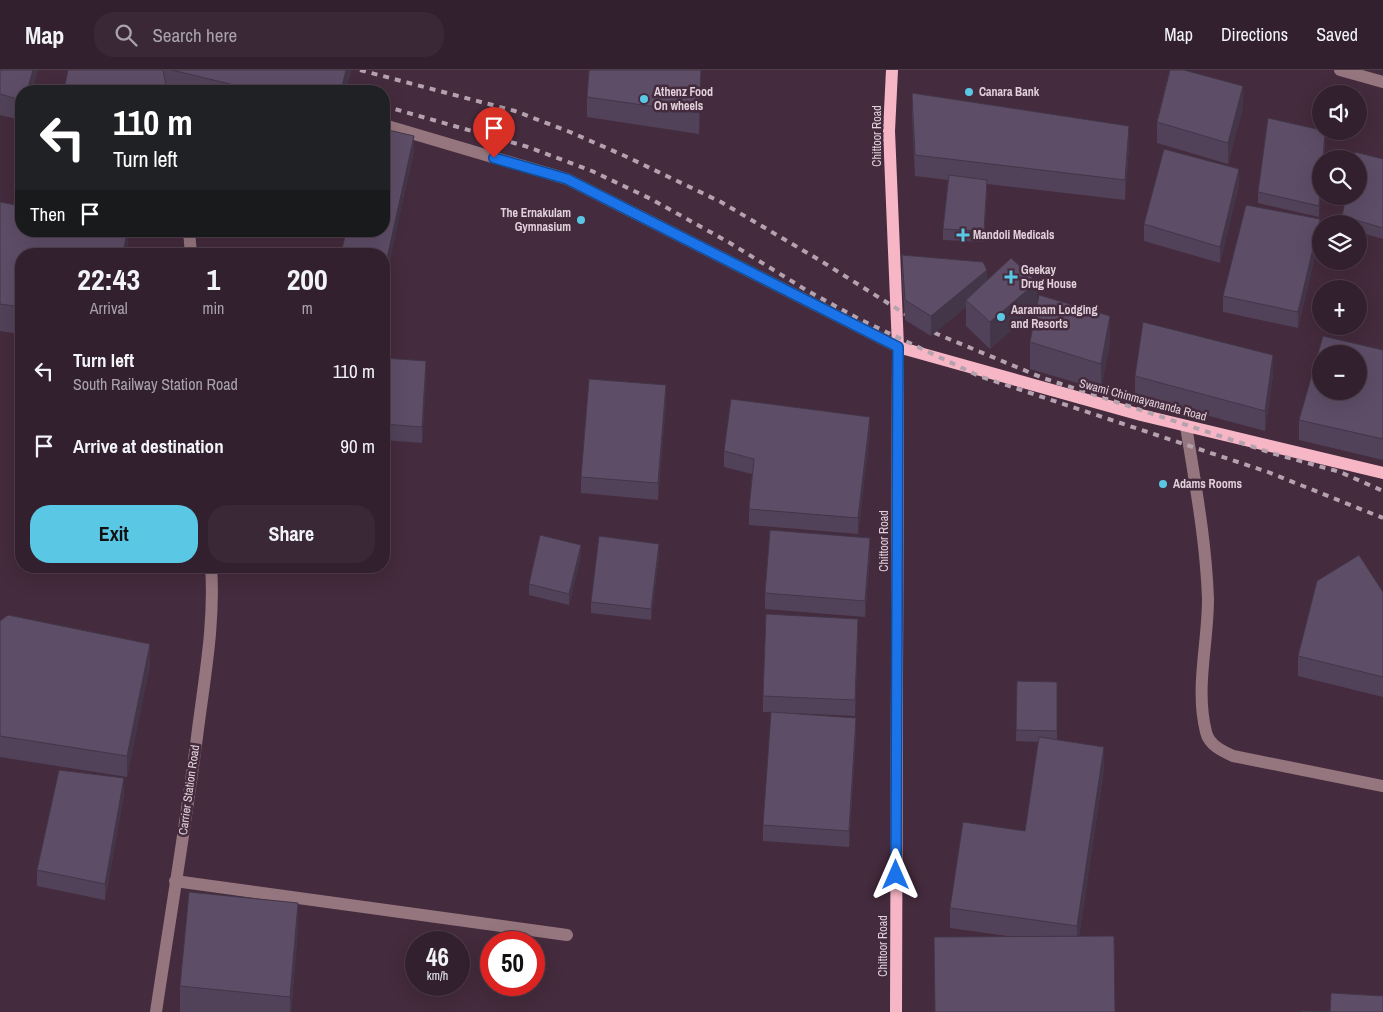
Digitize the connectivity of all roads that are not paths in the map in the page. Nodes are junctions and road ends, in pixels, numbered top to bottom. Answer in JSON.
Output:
{"nodes":[{"id":1,"x":892,"y":70,"type":"edge"},
{"id":2,"x":1340,"y":70,"type":"edge"},
{"id":3,"x":1383,"y":82,"type":"edge"},
{"id":4,"x":390,"y":128,"type":"edge"},
{"id":5,"x":898,"y":347,"type":"junction"},
{"id":6,"x":1186,"y":426,"type":"junction"},
{"id":7,"x":1383,"y":473,"type":"edge"},
{"id":8,"x":212,"y":573,"type":"edge"},
{"id":9,"x":1383,"y":786,"type":"edge"},
{"id":10,"x":175,"y":881,"type":"junction"},
{"id":11,"x":567,"y":935,"type":"dead end"},
{"id":12,"x":156,"y":1012,"type":"edge"},
{"id":13,"x":896,"y":1012,"type":"edge"}],
"edges":[{"from":1,"to":5,"type":"main road","name":"Chittoor Road"},
{"from":2,"to":3,"type":"street"},
{"from":4,"to":5,"type":"street"},
{"from":5,"to":6,"type":"main road","name":"Swami Chinmayananda Road"},
{"from":5,"to":13,"type":"main road","name":"Chittoor Road"},
{"from":6,"to":7,"type":"main road","name":"Swami Chinmayananda Road"},
{"from":6,"to":9,"type":"street"},
{"from":8,"to":10,"type":"street","name":"Carrier Station Road"},
{"from":10,"to":11,"type":"street"},
{"from":10,"to":12,"type":"street","name":"Carrier Station Road"}]}
